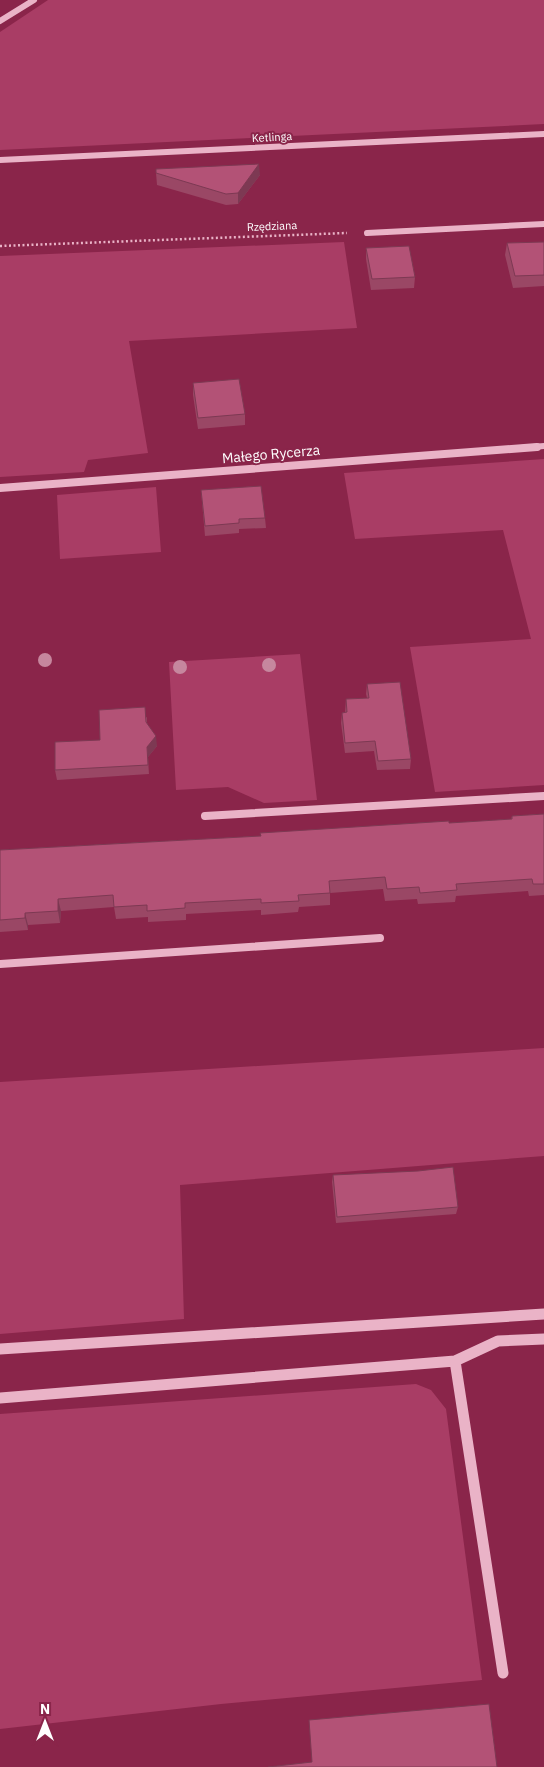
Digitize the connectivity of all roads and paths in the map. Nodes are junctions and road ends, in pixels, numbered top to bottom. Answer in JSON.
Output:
{"nodes":[{"id":1,"x":34,"y":0,"type":"edge"},
{"id":2,"x":0,"y":20,"type":"edge"},
{"id":3,"x":544,"y":134,"type":"edge"},
{"id":4,"x":0,"y":160,"type":"edge"},
{"id":5,"x":544,"y":224,"type":"edge"},
{"id":6,"x":367,"y":233,"type":"joint"},
{"id":7,"x":0,"y":246,"type":"edge"},
{"id":8,"x":544,"y":446,"type":"edge"},
{"id":9,"x":0,"y":488,"type":"edge"},
{"id":10,"x":544,"y":796,"type":"edge"},
{"id":11,"x":205,"y":816,"type":"dead end"},
{"id":12,"x":380,"y":938,"type":"dead end"},
{"id":13,"x":0,"y":964,"type":"edge"},
{"id":14,"x":544,"y":1314,"type":"edge"},
{"id":15,"x":544,"y":1339,"type":"edge"},
{"id":16,"x":0,"y":1349,"type":"edge"},
{"id":17,"x":454,"y":1362,"type":"junction"},
{"id":18,"x":0,"y":1398,"type":"edge"},
{"id":19,"x":502,"y":1673,"type":"dead end"}],
"edges":[{"from":1,"to":2,"type":"street"},
{"from":3,"to":4,"type":"street","name":"Ketlinga"},
{"from":5,"to":6,"type":"street"},
{"from":6,"to":7,"type":"path","name":"Rzędziana"},
{"from":8,"to":9,"type":"street","name":"Małego Rycerza"},
{"from":10,"to":11,"type":"street"},
{"from":12,"to":13,"type":"street"},
{"from":14,"to":16,"type":"street"},
{"from":15,"to":17,"type":"street"},
{"from":17,"to":18,"type":"street"},
{"from":17,"to":19,"type":"street"}]}
